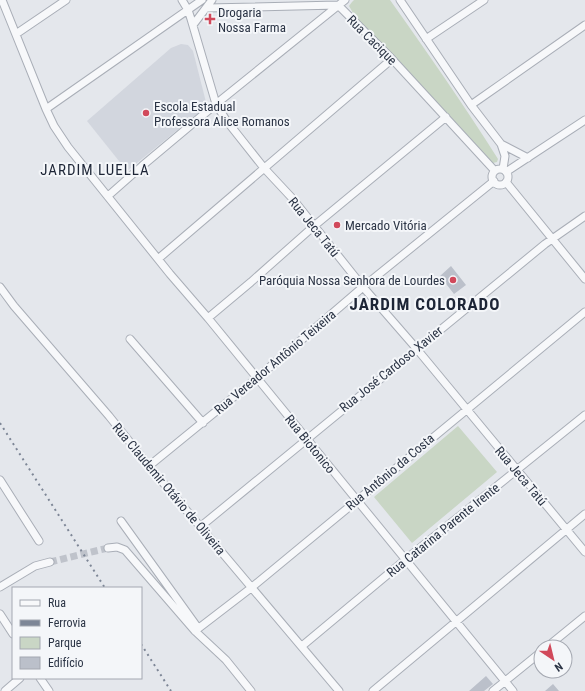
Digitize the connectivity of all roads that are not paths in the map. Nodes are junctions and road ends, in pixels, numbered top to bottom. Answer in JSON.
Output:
{"nodes":[{"id":1,"x":2,"y":0,"type":"edge"},
{"id":2,"x":66,"y":0,"type":"edge"},
{"id":3,"x":182,"y":0,"type":"edge"},
{"id":4,"x":202,"y":0,"type":"edge"},
{"id":5,"x":212,"y":0,"type":"edge"},
{"id":6,"x":345,"y":0,"type":"edge"},
{"id":7,"x":400,"y":0,"type":"edge"},
{"id":8,"x":484,"y":0,"type":"edge"},
{"id":9,"x":338,"y":5,"type":"junction"},
{"id":10,"x":206,"y":8,"type":"junction"},
{"id":11,"x":188,"y":10,"type":"junction"},
{"id":12,"x":193,"y":25,"type":"junction"},
{"id":13,"x":585,"y":25,"type":"edge"},
{"id":14,"x":16,"y":34,"type":"junction"},
{"id":15,"x":426,"y":39,"type":"junction"},
{"id":16,"x":392,"y":59,"type":"junction"},
{"id":17,"x":216,"y":104,"type":"junction"},
{"id":18,"x":471,"y":105,"type":"junction"},
{"id":19,"x":46,"y":109,"type":"junction"},
{"id":20,"x":446,"y":117,"type":"junction"},
{"id":21,"x":585,"y":120,"type":"edge"},
{"id":22,"x":502,"y":144,"type":"junction"},
{"id":23,"x":528,"y":158,"type":"junction"},
{"id":24,"x":264,"y":168,"type":"junction"},
{"id":25,"x":504,"y":170,"type":"junction"},
{"id":26,"x":495,"y":171,"type":"junction"},
{"id":27,"x":494,"y":181,"type":"junction"},
{"id":28,"x":506,"y":182,"type":"junction"},
{"id":29,"x":108,"y":196,"type":"junction"},
{"id":30,"x":585,"y":216,"type":"edge"},
{"id":31,"x":314,"y":226,"type":"junction"},
{"id":32,"x":551,"y":239,"type":"junction"},
{"id":33,"x":158,"y":259,"type":"junction"},
{"id":34,"x":585,"y":279,"type":"edge"},
{"id":35,"x":0,"y":286,"type":"edge"},
{"id":36,"x":363,"y":287,"type":"junction"},
{"id":37,"x":585,"y":312,"type":"edge"},
{"id":38,"x":208,"y":318,"type":"junction"},
{"id":39,"x":130,"y":339,"type":"dead end"},
{"id":40,"x":416,"y":348,"type":"junction"},
{"id":41,"x":257,"y":378,"type":"junction"},
{"id":42,"x":466,"y":409,"type":"junction"},
{"id":43,"x":585,"y":415,"type":"edge"},
{"id":44,"x":203,"y":423,"type":"junction"},
{"id":45,"x":306,"y":439,"type":"junction"},
{"id":46,"x":149,"y":466,"type":"junction"},
{"id":47,"x":517,"y":470,"type":"junction"},
{"id":48,"x":0,"y":480,"type":"edge"},
{"id":49,"x":357,"y":500,"type":"junction"},
{"id":50,"x":585,"y":514,"type":"edge"},
{"id":51,"x":121,"y":521,"type":"dead end"},
{"id":52,"x":200,"y":527,"type":"junction"},
{"id":53,"x":566,"y":529,"type":"junction"},
{"id":54,"x":39,"y":541,"type":"dead end"},
{"id":55,"x":108,"y":548,"type":"tunnel mouth"},
{"id":56,"x":585,"y":552,"type":"edge"},
{"id":57,"x":405,"y":560,"type":"junction"},
{"id":58,"x":50,"y":562,"type":"tunnel mouth"},
{"id":59,"x":0,"y":586,"type":"edge"},
{"id":60,"x":251,"y":588,"type":"junction"},
{"id":61,"x":0,"y":614,"type":"edge"},
{"id":62,"x":585,"y":616,"type":"edge"},
{"id":63,"x":456,"y":621,"type":"junction"},
{"id":64,"x":196,"y":630,"type":"junction"},
{"id":65,"x":12,"y":632,"type":"edge"},
{"id":66,"x":557,"y":639,"type":"edge"},
{"id":67,"x":302,"y":646,"type":"junction"},
{"id":68,"x":533,"y":658,"type":"edge"},
{"id":69,"x":19,"y":679,"type":"edge"},
{"id":70,"x":41,"y":679,"type":"edge"},
{"id":71,"x":504,"y":681,"type":"junction"},
{"id":72,"x":5,"y":691,"type":"edge"},
{"id":73,"x":49,"y":691,"type":"edge"},
{"id":74,"x":251,"y":691,"type":"edge"},
{"id":75,"x":339,"y":691,"type":"edge"},
{"id":76,"x":373,"y":691,"type":"edge"},
{"id":77,"x":493,"y":691,"type":"edge"},
{"id":78,"x":513,"y":691,"type":"edge"}],
"edges":[{"from":1,"to":14,"type":"street","name":"Rua Biotonico"},
{"from":2,"to":14,"type":"street"},
{"from":3,"to":11,"type":"street","name":"Rua Jeca Tatú"},
{"from":4,"to":11,"type":"street"},
{"from":5,"to":10,"type":"street"},
{"from":6,"to":9,"type":"street"},
{"from":7,"to":15,"type":"street"},
{"from":8,"to":15,"type":"street"},
{"from":9,"to":10,"type":"street","name":"Rua Cacique"},
{"from":9,"to":16,"type":"street","name":"Rua Cacique"},
{"from":9,"to":17,"type":"street"},
{"from":10,"to":12,"type":"street"},
{"from":11,"to":12,"type":"street","name":"Rua Jeca Tatú"},
{"from":11,"to":19,"type":"street"},
{"from":12,"to":17,"type":"street","name":"Rua Jeca Tatú"},
{"from":13,"to":18,"type":"street"},
{"from":14,"to":19,"type":"street","name":"Rua Biotonico"},
{"from":15,"to":18,"type":"street"},
{"from":16,"to":20,"type":"street","name":"Rua Cacique"},
{"from":16,"to":24,"type":"street"},
{"from":17,"to":24,"type":"street","name":"Rua Jeca Tatú"},
{"from":17,"to":29,"type":"street"},
{"from":18,"to":22,"type":"street"},
{"from":19,"to":29,"type":"street","name":"Rua Biotonico"},
{"from":20,"to":26,"type":"street","name":"Rua Cacique"},
{"from":20,"to":31,"type":"street"},
{"from":21,"to":23,"type":"street"},
{"from":22,"to":23,"type":"street"},
{"from":22,"to":25,"type":"street"},
{"from":23,"to":25,"type":"street"},
{"from":24,"to":31,"type":"street","name":"Rua Jeca Tatú"},
{"from":24,"to":33,"type":"street"},
{"from":25,"to":26,"type":"street"},
{"from":25,"to":28,"type":"street"},
{"from":26,"to":27,"type":"street"},
{"from":27,"to":28,"type":"street"},
{"from":27,"to":36,"type":"street","name":"Rua Vereador Antônio Teixeira"},
{"from":28,"to":32,"type":"street"},
{"from":29,"to":33,"type":"street","name":"Rua Biotonico"},
{"from":30,"to":32,"type":"street","name":"Rua José Cardoso Xavier"},
{"from":31,"to":36,"type":"street","name":"Rua Jeca Tatú"},
{"from":31,"to":38,"type":"street"},
{"from":32,"to":34,"type":"street"},
{"from":32,"to":40,"type":"street","name":"Rua José Cardoso Xavier"},
{"from":33,"to":38,"type":"street","name":"Rua Biotonico"},
{"from":35,"to":46,"type":"street","name":"Rua Claudemir Otávio de Oliveira"},
{"from":36,"to":40,"type":"street","name":"Rua Jeca Tatú"},
{"from":36,"to":41,"type":"street","name":"Rua Vereador Antônio Teixeira"},
{"from":37,"to":42,"type":"street","name":"Rua Antônio da Costa"},
{"from":38,"to":41,"type":"street","name":"Rua Biotonico"},
{"from":39,"to":44,"type":"street"},
{"from":40,"to":42,"type":"street","name":"Rua Jeca Tatú"},
{"from":40,"to":45,"type":"street","name":"Rua José Cardoso Xavier"},
{"from":41,"to":44,"type":"street","name":"Rua Vereador Antônio Teixeira"},
{"from":41,"to":45,"type":"street","name":"Rua Biotonico"},
{"from":42,"to":47,"type":"street","name":"Rua Jeca Tatú"},
{"from":42,"to":49,"type":"street","name":"Rua Antônio da Costa"},
{"from":43,"to":47,"type":"street","name":"Rua Catarina Parente Irente"},
{"from":44,"to":46,"type":"street","name":"Rua Vereador Antônio Teixeira"},
{"from":45,"to":49,"type":"street","name":"Rua Biotonico"},
{"from":45,"to":52,"type":"street","name":"Rua José Cardoso Xavier"},
{"from":46,"to":52,"type":"street","name":"Rua Claudemir Otávio de Oliveira"},
{"from":47,"to":53,"type":"street","name":"Rua Jeca Tatú"},
{"from":47,"to":57,"type":"street","name":"Rua Catarina Parente Irente"},
{"from":48,"to":54,"type":"street"},
{"from":49,"to":57,"type":"street","name":"Rua Biotonico"},
{"from":49,"to":60,"type":"street","name":"Rua Antônio da Costa"},
{"from":50,"to":53,"type":"street"},
{"from":51,"to":64,"type":"street"},
{"from":52,"to":60,"type":"street","name":"Rua Claudemir Otávio de Oliveira"},
{"from":53,"to":56,"type":"street","name":"Rua Jeca Tatú"},
{"from":53,"to":63,"type":"street"},
{"from":55,"to":64,"type":"street"},
{"from":57,"to":63,"type":"street","name":"Rua Biotonico"},
{"from":57,"to":67,"type":"street","name":"Rua Catarina Parente Irente"},
{"from":58,"to":59,"type":"street"},
{"from":60,"to":64,"type":"street","name":"Rua Antônio da Costa"},
{"from":60,"to":67,"type":"street","name":"Rua Claudemir Otávio de Oliveira"},
{"from":61,"to":65,"type":"street"},
{"from":62,"to":66,"type":"street"},
{"from":63,"to":71,"type":"street","name":"Rua Biotonico"},
{"from":63,"to":76,"type":"street"},
{"from":64,"to":74,"type":"street"},
{"from":67,"to":75,"type":"street","name":"Rua Claudemir Otávio de Oliveira"},
{"from":68,"to":71,"type":"street"},
{"from":69,"to":72,"type":"street"},
{"from":70,"to":73,"type":"street"},
{"from":71,"to":77,"type":"street"},
{"from":71,"to":78,"type":"street","name":"Rua Biotonico"}]}
